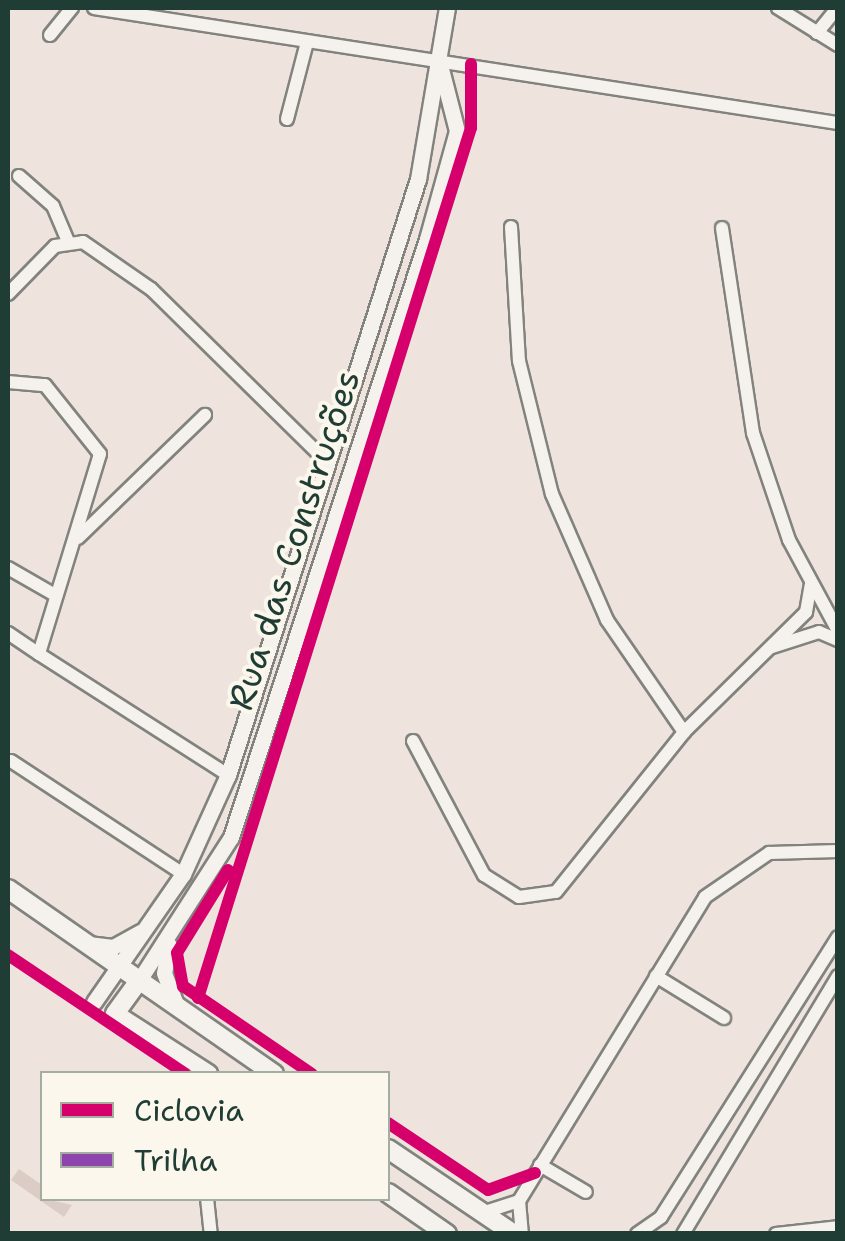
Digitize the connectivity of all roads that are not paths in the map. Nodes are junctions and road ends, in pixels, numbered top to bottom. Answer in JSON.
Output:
{"nodes":[{"id":1,"x":72,"y":8,"type":"edge"},
{"id":2,"x":94,"y":8,"type":"edge"},
{"id":3,"x":448,"y":8,"type":"edge"},
{"id":4,"x":778,"y":8,"type":"edge"},
{"id":5,"x":837,"y":8,"type":"edge"},
{"id":6,"x":817,"y":33,"type":"junction"},
{"id":7,"x":50,"y":34,"type":"dead end"},
{"id":8,"x":306,"y":42,"type":"junction"},
{"id":9,"x":838,"y":45,"type":"edge"},
{"id":10,"x":439,"y":61,"type":"junction"},
{"id":11,"x":287,"y":119,"type":"dead end"},
{"id":12,"x":838,"y":123,"type":"edge"},
{"id":13,"x":19,"y":176,"type":"dead end"},
{"id":14,"x":511,"y":228,"type":"dead end"},
{"id":15,"x":722,"y":228,"type":"dead end"},
{"id":16,"x":68,"y":241,"type":"junction"},
{"id":17,"x":8,"y":294,"type":"edge"},
{"id":18,"x":8,"y":382,"type":"edge"},
{"id":19,"x":205,"y":415,"type":"dead end"},
{"id":20,"x":326,"y":461,"type":"junction"},
{"id":21,"x":73,"y":542,"type":"junction"},
{"id":22,"x":8,"y":568,"type":"edge"},
{"id":23,"x":811,"y":585,"type":"junction"},
{"id":24,"x":55,"y":595,"type":"junction"},
{"id":25,"x":838,"y":631,"type":"edge"},
{"id":26,"x":8,"y":633,"type":"edge"},
{"id":27,"x":838,"y":640,"type":"edge"},
{"id":28,"x":760,"y":652,"type":"junction"},
{"id":29,"x":39,"y":654,"type":"junction"},
{"id":30,"x":684,"y":732,"type":"junction"},
{"id":31,"x":412,"y":742,"type":"dead end"},
{"id":32,"x":11,"y":761,"type":"dead end"},
{"id":33,"x":228,"y":775,"type":"junction"},
{"id":34,"x":838,"y":850,"type":"edge"},
{"id":35,"x":183,"y":874,"type":"junction"},
{"id":36,"x":8,"y":889,"type":"edge"},
{"id":37,"x":159,"y":910,"type":"junction"},
{"id":38,"x":178,"y":928,"type":"junction"},
{"id":39,"x":838,"y":937,"type":"edge"},
{"id":40,"x":74,"y":938,"type":"junction"},
{"id":41,"x":118,"y":968,"type":"junction"},
{"id":42,"x":656,"y":976,"type":"junction"},
{"id":43,"x":838,"y":976,"type":"edge"},
{"id":44,"x":138,"y":982,"type":"junction"},
{"id":45,"x":94,"y":1002,"type":"dead end"},
{"id":46,"x":185,"y":1014,"type":"junction"},
{"id":47,"x":724,"y":1018,"type":"dead end"},
{"id":48,"x":203,"y":1071,"type":"edge"},
{"id":49,"x":270,"y":1071,"type":"edge"},
{"id":50,"x":390,"y":1150,"type":"edge"},
{"id":51,"x":540,"y":1165,"type":"junction"},
{"id":52,"x":586,"y":1192,"type":"dead end"},
{"id":53,"x":390,"y":1195,"type":"edge"},
{"id":54,"x":207,"y":1201,"type":"edge"},
{"id":55,"x":518,"y":1201,"type":"junction"},
{"id":56,"x":478,"y":1210,"type":"junction"},
{"id":57,"x":838,"y":1227,"type":"edge"},
{"id":58,"x":212,"y":1234,"type":"edge"},
{"id":59,"x":447,"y":1234,"type":"edge"},
{"id":60,"x":518,"y":1234,"type":"edge"},
{"id":61,"x":637,"y":1234,"type":"edge"},
{"id":62,"x":683,"y":1234,"type":"edge"},
{"id":63,"x":776,"y":1234,"type":"edge"}],
"edges":[{"from":1,"to":7,"type":"street"},
{"from":2,"to":8,"type":"street"},
{"from":3,"to":10,"type":"street","name":"Rua das Construções"},
{"from":4,"to":6,"type":"street"},
{"from":5,"to":6,"type":"street"},
{"from":6,"to":9,"type":"street"},
{"from":8,"to":10,"type":"street"},
{"from":8,"to":11,"type":"street"},
{"from":10,"to":12,"type":"street"},
{"from":10,"to":20,"type":"street","name":"Rua das Construções"},
{"from":10,"to":38,"type":"street","name":"Rua das Construções"},
{"from":13,"to":16,"type":"street"},
{"from":14,"to":30,"type":"street"},
{"from":15,"to":23,"type":"street"},
{"from":16,"to":17,"type":"street"},
{"from":16,"to":20,"type":"street"},
{"from":18,"to":21,"type":"street"},
{"from":19,"to":21,"type":"street"},
{"from":20,"to":33,"type":"street","name":"Rua das Construções"},
{"from":21,"to":24,"type":"street"},
{"from":22,"to":24,"type":"street"},
{"from":23,"to":25,"type":"street"},
{"from":23,"to":28,"type":"street"},
{"from":24,"to":29,"type":"street"},
{"from":26,"to":29,"type":"street"},
{"from":27,"to":28,"type":"street"},
{"from":28,"to":30,"type":"street"},
{"from":29,"to":33,"type":"street"},
{"from":30,"to":31,"type":"street"},
{"from":32,"to":35,"type":"street"},
{"from":33,"to":35,"type":"street","name":"Rua das Construções"},
{"from":34,"to":42,"type":"street"},
{"from":35,"to":37,"type":"street","name":"Rua das Construções"},
{"from":36,"to":40,"type":"main road"},
{"from":37,"to":40,"type":"street"},
{"from":37,"to":41,"type":"street","name":"Rua das Construções"},
{"from":38,"to":44,"type":"street","name":"Rua das Construções"},
{"from":38,"to":46,"type":"street"},
{"from":39,"to":61,"type":"street"},
{"from":40,"to":41,"type":"main road"},
{"from":41,"to":44,"type":"main road"},
{"from":41,"to":45,"type":"street","name":"Rua das Construções"},
{"from":42,"to":47,"type":"street"},
{"from":42,"to":51,"type":"street"},
{"from":43,"to":62,"type":"street"},
{"from":44,"to":46,"type":"main road"},
{"from":44,"to":48,"type":"main road","name":"Rua das Construções"},
{"from":46,"to":49,"type":"main road"},
{"from":50,"to":56,"type":"main road"},
{"from":51,"to":52,"type":"street"},
{"from":51,"to":55,"type":"street"},
{"from":53,"to":59,"type":"main road"},
{"from":54,"to":58,"type":"street"},
{"from":55,"to":56,"type":"street"},
{"from":55,"to":60,"type":"street"},
{"from":56,"to":60,"type":"main road"},
{"from":57,"to":63,"type":"street"}]}
